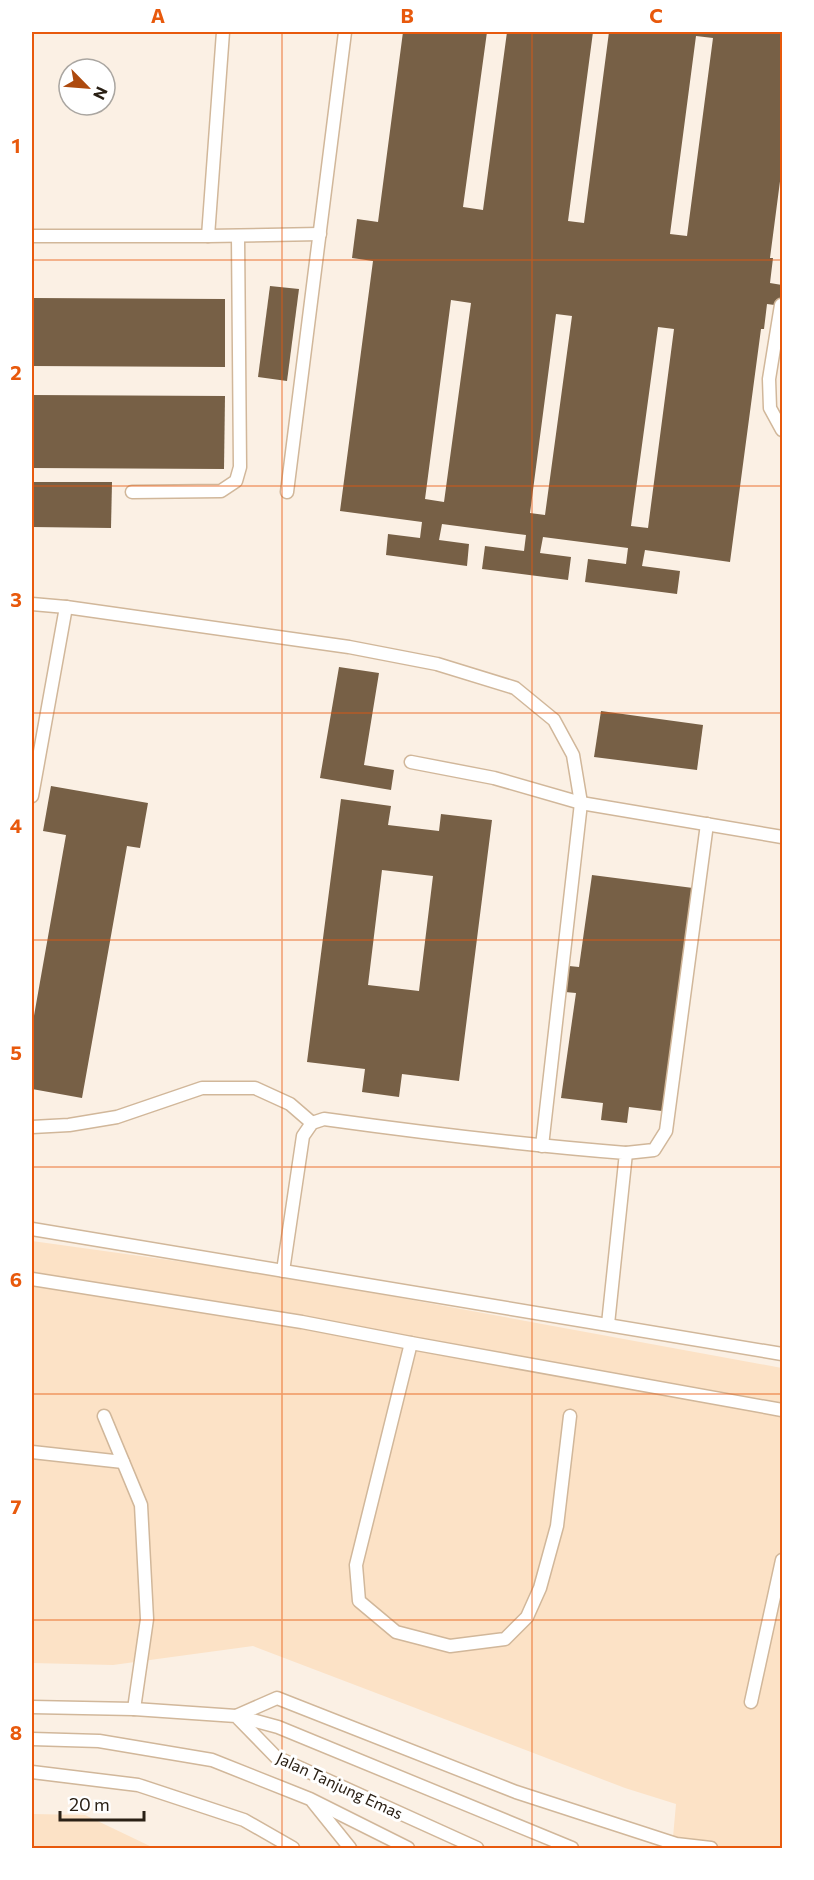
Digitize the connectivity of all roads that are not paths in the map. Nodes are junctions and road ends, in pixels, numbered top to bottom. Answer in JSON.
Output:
{"nodes":[{"id":1,"x":223,"y":32,"type":"edge"},
{"id":2,"x":345,"y":32,"type":"edge"},
{"id":3,"x":320,"y":234,"type":"junction"},
{"id":4,"x":32,"y":236,"type":"edge"},
{"id":5,"x":208,"y":236,"type":"junction"},
{"id":6,"x":238,"y":236,"type":"junction"},
{"id":7,"x":781,"y":305,"type":"dead end"},
{"id":8,"x":783,"y":430,"type":"edge"},
{"id":9,"x":132,"y":492,"type":"dead end"},
{"id":10,"x":287,"y":492,"type":"dead end"},
{"id":11,"x":32,"y":604,"type":"edge"},
{"id":12,"x":66,"y":607,"type":"junction"},
{"id":13,"x":411,"y":762,"type":"dead end"},
{"id":14,"x":32,"y":796,"type":"edge"},
{"id":15,"x":581,"y":803,"type":"junction"},
{"id":16,"x":707,"y":824,"type":"junction"},
{"id":17,"x":783,"y":837,"type":"edge"},
{"id":18,"x":312,"y":1123,"type":"junction"},
{"id":19,"x":32,"y":1127,"type":"edge"},
{"id":20,"x":542,"y":1146,"type":"junction"},
{"id":21,"x":626,"y":1153,"type":"junction"},
{"id":22,"x":32,"y":1229,"type":"edge"},
{"id":23,"x":283,"y":1271,"type":"junction"},
{"id":24,"x":32,"y":1279,"type":"edge"},
{"id":25,"x":608,"y":1324,"type":"junction"},
{"id":26,"x":411,"y":1343,"type":"junction"},
{"id":27,"x":783,"y":1354,"type":"edge"},
{"id":28,"x":783,"y":1410,"type":"edge"},
{"id":29,"x":104,"y":1416,"type":"dead end"},
{"id":30,"x":570,"y":1416,"type":"dead end"},
{"id":31,"x":32,"y":1452,"type":"edge"},
{"id":32,"x":123,"y":1462,"type":"junction"},
{"id":33,"x":783,"y":1560,"type":"edge"},
{"id":34,"x":752,"y":1702,"type":"dead end"},
{"id":35,"x":32,"y":1707,"type":"edge"},
{"id":36,"x":134,"y":1709,"type":"junction"},
{"id":37,"x":236,"y":1716,"type":"junction"},
{"id":38,"x":32,"y":1739,"type":"edge"},
{"id":39,"x":32,"y":1772,"type":"edge"},
{"id":40,"x":310,"y":1799,"type":"junction"},
{"id":41,"x":293,"y":1848,"type":"edge"},
{"id":42,"x":350,"y":1848,"type":"edge"},
{"id":43,"x":408,"y":1848,"type":"edge"},
{"id":44,"x":477,"y":1848,"type":"edge"},
{"id":45,"x":572,"y":1848,"type":"edge"},
{"id":46,"x":711,"y":1848,"type":"edge"}],
"edges":[{"from":1,"to":5,"type":"lane"},
{"from":2,"to":3,"type":"lane"},
{"from":3,"to":6,"type":"lane"},
{"from":3,"to":10,"type":"lane"},
{"from":4,"to":5,"type":"lane"},
{"from":5,"to":6,"type":"lane"},
{"from":6,"to":9,"type":"lane"},
{"from":7,"to":8,"type":"lane"},
{"from":11,"to":12,"type":"lane"},
{"from":12,"to":14,"type":"lane"},
{"from":12,"to":15,"type":"lane"},
{"from":13,"to":15,"type":"lane"},
{"from":15,"to":16,"type":"lane"},
{"from":15,"to":20,"type":"lane"},
{"from":16,"to":17,"type":"lane"},
{"from":16,"to":21,"type":"lane"},
{"from":18,"to":19,"type":"lane"},
{"from":18,"to":20,"type":"lane"},
{"from":18,"to":23,"type":"lane"},
{"from":20,"to":21,"type":"lane"},
{"from":21,"to":25,"type":"lane"},
{"from":22,"to":23,"type":"lane"},
{"from":23,"to":25,"type":"lane"},
{"from":24,"to":26,"type":"lane"},
{"from":25,"to":27,"type":"lane"},
{"from":26,"to":28,"type":"lane"},
{"from":26,"to":30,"type":"lane"},
{"from":29,"to":32,"type":"lane"},
{"from":31,"to":32,"type":"lane"},
{"from":32,"to":36,"type":"lane"},
{"from":33,"to":34,"type":"lane"},
{"from":35,"to":36,"type":"lane"},
{"from":36,"to":37,"type":"lane"},
{"from":37,"to":44,"type":"lane","name":"Jalan Tanjung Emas"},
{"from":37,"to":45,"type":"lane"},
{"from":37,"to":46,"type":"lane"},
{"from":38,"to":40,"type":"lane","name":"Jalan Tanjung Emas"},
{"from":39,"to":41,"type":"lane"},
{"from":40,"to":42,"type":"lane"},
{"from":40,"to":43,"type":"lane","name":"Jalan Tanjung Emas"}]}
